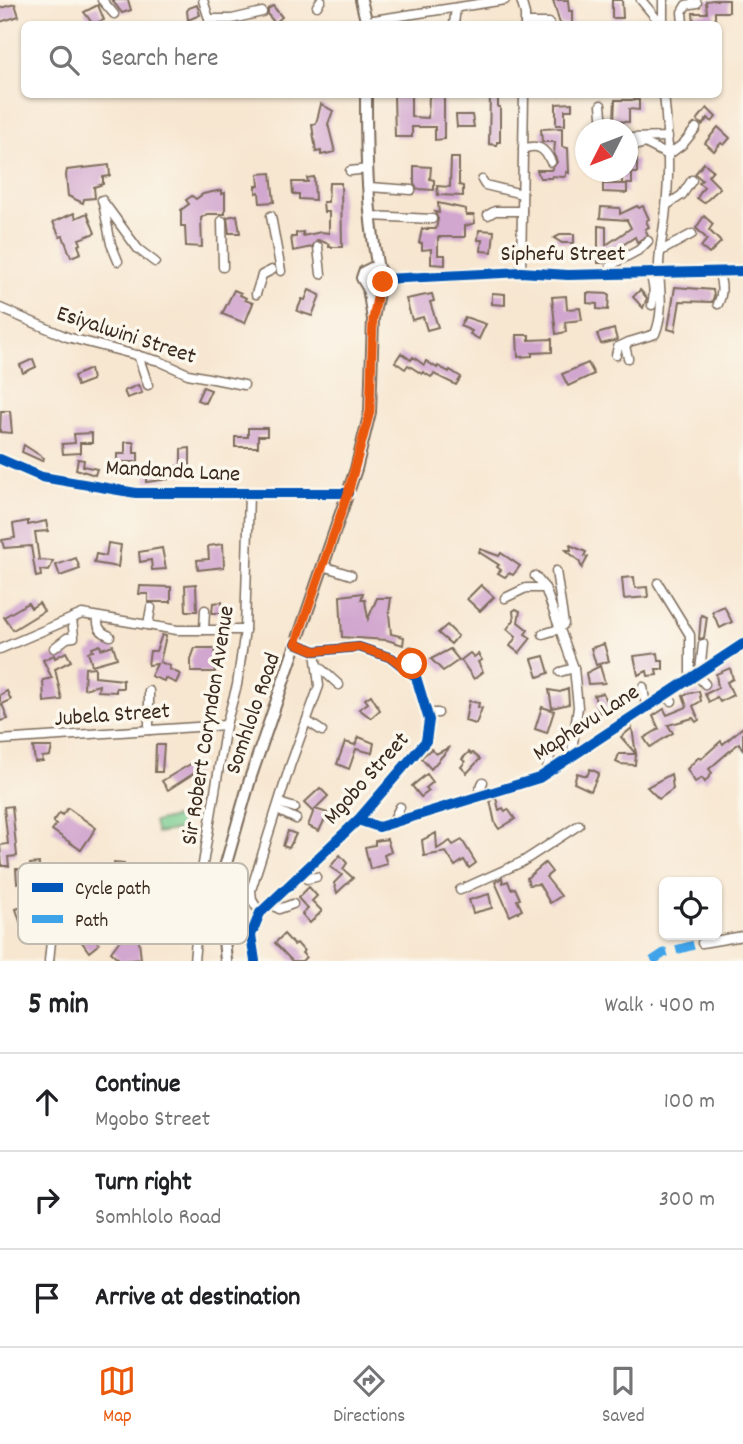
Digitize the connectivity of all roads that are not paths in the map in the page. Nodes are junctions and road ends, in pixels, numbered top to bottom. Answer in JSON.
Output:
{"nodes":[{"id":1,"x":102,"y":0,"type":"edge"},
{"id":2,"x":203,"y":0,"type":"edge"},
{"id":3,"x":361,"y":0,"type":"edge"},
{"id":4,"x":505,"y":0,"type":"edge"},
{"id":5,"x":521,"y":0,"type":"edge"},
{"id":6,"x":641,"y":0,"type":"edge"},
{"id":7,"x":663,"y":0,"type":"edge"},
{"id":8,"x":697,"y":3,"type":"dead end"},
{"id":9,"x":457,"y":8,"type":"junction"},
{"id":10,"x":262,"y":12,"type":"dead end"},
{"id":11,"x":114,"y":14,"type":"dead end"},
{"id":12,"x":210,"y":21,"type":"edge"},
{"id":13,"x":217,"y":21,"type":"edge"},
{"id":14,"x":366,"y":21,"type":"edge"},
{"id":15,"x":379,"y":21,"type":"edge"},
{"id":16,"x":455,"y":21,"type":"edge"},
{"id":17,"x":525,"y":21,"type":"edge"},
{"id":18,"x":659,"y":21,"type":"edge"},
{"id":19,"x":662,"y":21,"type":"edge"},
{"id":20,"x":682,"y":21,"type":"edge"},
{"id":21,"x":366,"y":98,"type":"edge"},
{"id":22,"x":524,"y":98,"type":"edge"},
{"id":23,"x":664,"y":98,"type":"edge"},
{"id":24,"x":601,"y":105,"type":"dead end"},
{"id":25,"x":602,"y":119,"type":"edge"},
{"id":26,"x":696,"y":128,"type":"dead end"},
{"id":27,"x":668,"y":137,"type":"junction"},
{"id":28,"x":638,"y":138,"type":"edge"},
{"id":29,"x":638,"y":145,"type":"edge"},
{"id":30,"x":523,"y":149,"type":"junction"},
{"id":31,"x":668,"y":155,"type":"junction"},
{"id":32,"x":551,"y":162,"type":"dead end"},
{"id":33,"x":368,"y":169,"type":"junction"},
{"id":34,"x":350,"y":171,"type":"dead end"},
{"id":35,"x":482,"y":180,"type":"dead end"},
{"id":36,"x":692,"y":180,"type":"dead end"},
{"id":37,"x":369,"y":187,"type":"junction"},
{"id":38,"x":411,"y":190,"type":"dead end"},
{"id":39,"x":522,"y":194,"type":"junction"},
{"id":40,"x":667,"y":205,"type":"junction"},
{"id":41,"x":522,"y":211,"type":"junction"},
{"id":42,"x":488,"y":215,"type":"dead end"},
{"id":43,"x":271,"y":216,"type":"dead end"},
{"id":44,"x":371,"y":216,"type":"junction"},
{"id":45,"x":432,"y":219,"type":"dead end"},
{"id":46,"x":222,"y":221,"type":"dead end"},
{"id":47,"x":692,"y":234,"type":"dead end"},
{"id":48,"x":648,"y":241,"type":"dead end"},
{"id":49,"x":318,"y":247,"type":"dead end"},
{"id":50,"x":662,"y":251,"type":"junction"},
{"id":51,"x":118,"y":261,"type":"dead end"},
{"id":52,"x":155,"y":262,"type":"dead end"},
{"id":53,"x":223,"y":267,"type":"dead end"},
{"id":54,"x":743,"y":271,"type":"edge"},
{"id":55,"x":521,"y":272,"type":"junction"},
{"id":56,"x":649,"y":272,"type":"junction"},
{"id":57,"x":659,"y":272,"type":"junction"},
{"id":58,"x":718,"y":272,"type":"junction"},
{"id":59,"x":321,"y":274,"type":"dead end"},
{"id":60,"x":612,"y":274,"type":"junction"},
{"id":61,"x":375,"y":279,"type":"junction"},
{"id":62,"x":256,"y":294,"type":"dead end"},
{"id":63,"x":718,"y":304,"type":"dead end"},
{"id":64,"x":652,"y":305,"type":"dead end"},
{"id":65,"x":0,"y":308,"type":"edge"},
{"id":66,"x":629,"y":342,"type":"junction"},
{"id":67,"x":138,"y":355,"type":"junction"},
{"id":68,"x":616,"y":355,"type":"dead end"},
{"id":69,"x":628,"y":358,"type":"dead end"},
{"id":70,"x":148,"y":385,"type":"dead end"},
{"id":71,"x":244,"y":385,"type":"dead end"},
{"id":72,"x":0,"y":459,"type":"edge"},
{"id":73,"x":348,"y":493,"type":"junction"},
{"id":74,"x":249,"y":494,"type":"junction"},
{"id":75,"x":323,"y":566,"type":"junction"},
{"id":76,"x":555,"y":571,"type":"dead end"},
{"id":77,"x":351,"y":575,"type":"dead end"},
{"id":78,"x":535,"y":576,"type":"dead end"},
{"id":79,"x":658,"y":583,"type":"dead end"},
{"id":80,"x":545,"y":588,"type":"junction"},
{"id":81,"x":505,"y":598,"type":"dead end"},
{"id":82,"x":151,"y":608,"type":"dead end"},
{"id":83,"x":205,"y":610,"type":"dead end"},
{"id":84,"x":97,"y":617,"type":"junction"},
{"id":85,"x":72,"y":618,"type":"junction"},
{"id":86,"x":148,"y":625,"type":"junction"},
{"id":87,"x":559,"y":629,"type":"junction"},
{"id":88,"x":204,"y":630,"type":"junction"},
{"id":89,"x":245,"y":630,"type":"junction"},
{"id":90,"x":543,"y":634,"type":"dead end"},
{"id":91,"x":110,"y":636,"type":"dead end"},
{"id":92,"x":296,"y":643,"type":"junction"},
{"id":93,"x":703,"y":643,"type":"dead end"},
{"id":94,"x":743,"y":644,"type":"edge"},
{"id":95,"x":0,"y":649,"type":"edge"},
{"id":96,"x":54,"y":649,"type":"dead end"},
{"id":97,"x":315,"y":651,"type":"junction"},
{"id":98,"x":411,"y":652,"type":"dead end"},
{"id":99,"x":318,"y":666,"type":"junction"},
{"id":100,"x":574,"y":668,"type":"junction"},
{"id":101,"x":406,"y":669,"type":"junction"},
{"id":102,"x":560,"y":672,"type":"dead end"},
{"id":103,"x":695,"y":674,"type":"junction"},
{"id":104,"x":705,"y":684,"type":"dead end"},
{"id":105,"x":339,"y":685,"type":"dead end"},
{"id":106,"x":643,"y":687,"type":"dead end"},
{"id":107,"x":149,"y":691,"type":"dead end"},
{"id":108,"x":662,"y":696,"type":"junction"},
{"id":109,"x":672,"y":701,"type":"dead end"},
{"id":110,"x":646,"y":706,"type":"junction"},
{"id":111,"x":428,"y":713,"type":"junction"},
{"id":112,"x":438,"y":713,"type":"dead end"},
{"id":113,"x":307,"y":721,"type":"junction"},
{"id":114,"x":226,"y":725,"type":"junction"},
{"id":115,"x":149,"y":730,"type":"junction"},
{"id":116,"x":323,"y":731,"type":"dead end"},
{"id":117,"x":0,"y":740,"type":"edge"},
{"id":118,"x":552,"y":747,"type":"dead end"},
{"id":119,"x":571,"y":758,"type":"junction"},
{"id":120,"x":546,"y":773,"type":"junction"},
{"id":121,"x":483,"y":782,"type":"dead end"},
{"id":122,"x":476,"y":798,"type":"junction"},
{"id":123,"x":278,"y":806,"type":"junction"},
{"id":124,"x":400,"y":807,"type":"dead end"},
{"id":125,"x":295,"y":808,"type":"dead end"},
{"id":126,"x":296,"y":819,"type":"dead end"},
{"id":127,"x":358,"y":820,"type":"junction"},
{"id":128,"x":392,"y":823,"type":"junction"},
{"id":129,"x":579,"y":825,"type":"dead end"},
{"id":130,"x":203,"y":863,"type":"edge"},
{"id":131,"x":226,"y":863,"type":"edge"},
{"id":132,"x":300,"y":875,"type":"junction"},
{"id":133,"x":316,"y":877,"type":"dead end"},
{"id":134,"x":460,"y":890,"type":"dead end"},
{"id":135,"x":270,"y":903,"type":"junction"},
{"id":136,"x":293,"y":904,"type":"dead end"},
{"id":137,"x":260,"y":914,"type":"junction"},
{"id":138,"x":743,"y":936,"type":"edge"},
{"id":139,"x":702,"y":943,"type":"dead end"},
{"id":140,"x":255,"y":961,"type":"edge"}],
"edges":[{"from":1,"to":11,"type":"street"},
{"from":2,"to":12,"type":"street"},
{"from":3,"to":14,"type":"main road"},
{"from":4,"to":9,"type":"street"},
{"from":5,"to":17,"type":"street"},
{"from":6,"to":18,"type":"street"},
{"from":7,"to":19,"type":"street"},
{"from":8,"to":20,"type":"street"},
{"from":9,"to":15,"type":"street"},
{"from":9,"to":16,"type":"street"},
{"from":10,"to":13,"type":"street"},
{"from":21,"to":33,"type":"main road","name":"Somhlolo Road"},
{"from":22,"to":30,"type":"street"},
{"from":23,"to":27,"type":"street"},
{"from":24,"to":25,"type":"street"},
{"from":26,"to":31,"type":"street"},
{"from":27,"to":28,"type":"street"},
{"from":27,"to":31,"type":"street"},
{"from":29,"to":31,"type":"street"},
{"from":30,"to":32,"type":"street"},
{"from":30,"to":39,"type":"street"},
{"from":31,"to":40,"type":"street"},
{"from":33,"to":34,"type":"street"},
{"from":33,"to":37,"type":"main road","name":"Somhlolo Road"},
{"from":35,"to":39,"type":"street"},
{"from":36,"to":40,"type":"street"},
{"from":37,"to":38,"type":"street"},
{"from":37,"to":44,"type":"main road","name":"Somhlolo Road"},
{"from":39,"to":41,"type":"street"},
{"from":40,"to":50,"type":"street"},
{"from":41,"to":42,"type":"street"},
{"from":41,"to":55,"type":"street"},
{"from":43,"to":62,"type":"street"},
{"from":44,"to":45,"type":"street"},
{"from":44,"to":61,"type":"main road","name":"Somhlolo Road"},
{"from":46,"to":53,"type":"street"},
{"from":47,"to":50,"type":"street"},
{"from":48,"to":60,"type":"street"},
{"from":49,"to":59,"type":"street"},
{"from":50,"to":57,"type":"street"},
{"from":51,"to":52,"type":"street"},
{"from":54,"to":58,"type":"street","name":"Siphefu Street"},
{"from":55,"to":60,"type":"street","name":"Siphefu Street"},
{"from":55,"to":61,"type":"street","name":"Siphefu Street"},
{"from":56,"to":57,"type":"street","name":"Siphefu Street"},
{"from":56,"to":60,"type":"street","name":"Siphefu Street"},
{"from":56,"to":64,"type":"street"},
{"from":57,"to":58,"type":"street","name":"Siphefu Street"},
{"from":57,"to":66,"type":"street"},
{"from":58,"to":63,"type":"street"},
{"from":61,"to":73,"type":"main road","name":"Somhlolo Road"},
{"from":65,"to":67,"type":"street","name":"Esiyalwini Street"},
{"from":66,"to":68,"type":"street"},
{"from":66,"to":69,"type":"street"},
{"from":67,"to":70,"type":"street"},
{"from":67,"to":71,"type":"street","name":"Esiyalwini Street"},
{"from":72,"to":74,"type":"street","name":"Mandanda Lane"},
{"from":73,"to":74,"type":"street","name":"Mandanda Lane"},
{"from":73,"to":75,"type":"main road","name":"Somhlolo Road"},
{"from":74,"to":89,"type":"street","name":"Sir Robert Coryndon Avenue"},
{"from":75,"to":77,"type":"street"},
{"from":75,"to":92,"type":"main road","name":"Somhlolo Road"},
{"from":76,"to":87,"type":"street"},
{"from":78,"to":80,"type":"street"},
{"from":79,"to":103,"type":"street"},
{"from":80,"to":81,"type":"street"},
{"from":80,"to":87,"type":"street"},
{"from":82,"to":86,"type":"street"},
{"from":83,"to":88,"type":"street"},
{"from":84,"to":85,"type":"street"},
{"from":84,"to":86,"type":"street"},
{"from":84,"to":91,"type":"street"},
{"from":85,"to":95,"type":"street"},
{"from":85,"to":96,"type":"street"},
{"from":86,"to":88,"type":"street"},
{"from":87,"to":90,"type":"street"},
{"from":87,"to":100,"type":"street"},
{"from":88,"to":89,"type":"street"},
{"from":89,"to":114,"type":"street","name":"Sir Robert Coryndon Avenue"},
{"from":92,"to":97,"type":"street"},
{"from":92,"to":131,"type":"main road","name":"Somhlolo Road"},
{"from":93,"to":103,"type":"street"},
{"from":94,"to":103,"type":"street","name":"Maphevu Lane"},
{"from":97,"to":99,"type":"street"},
{"from":97,"to":101,"type":"street"},
{"from":98,"to":101,"type":"street"},
{"from":99,"to":105,"type":"street"},
{"from":99,"to":113,"type":"street"},
{"from":100,"to":102,"type":"street"},
{"from":100,"to":119,"type":"street"},
{"from":101,"to":111,"type":"street","name":"Mgobo Street"},
{"from":103,"to":104,"type":"street"},
{"from":103,"to":108,"type":"street","name":"Maphevu Lane"},
{"from":106,"to":110,"type":"street"},
{"from":107,"to":115,"type":"street"},
{"from":108,"to":109,"type":"street"},
{"from":108,"to":110,"type":"street","name":"Maphevu Lane"},
{"from":110,"to":119,"type":"street","name":"Maphevu Lane"},
{"from":111,"to":112,"type":"street"},
{"from":111,"to":127,"type":"street","name":"Mgobo Street"},
{"from":113,"to":116,"type":"street"},
{"from":113,"to":123,"type":"street"},
{"from":114,"to":115,"type":"street","name":"Jubela Street"},
{"from":114,"to":130,"type":"street","name":"Sir Robert Coryndon Avenue"},
{"from":115,"to":117,"type":"street","name":"Jubela Street"},
{"from":118,"to":120,"type":"street"},
{"from":119,"to":120,"type":"street","name":"Maphevu Lane"},
{"from":120,"to":122,"type":"street","name":"Maphevu Lane"},
{"from":121,"to":122,"type":"street"},
{"from":122,"to":128,"type":"street","name":"Maphevu Lane"},
{"from":123,"to":125,"type":"street"},
{"from":123,"to":126,"type":"street"},
{"from":123,"to":137,"type":"street"},
{"from":124,"to":128,"type":"street"},
{"from":127,"to":128,"type":"street","name":"Maphevu Lane"},
{"from":127,"to":132,"type":"street","name":"Mgobo Street"},
{"from":129,"to":134,"type":"street"},
{"from":132,"to":133,"type":"street"},
{"from":132,"to":135,"type":"street","name":"Mgobo Street"},
{"from":135,"to":136,"type":"street"},
{"from":135,"to":137,"type":"street","name":"Mgobo Street"},
{"from":137,"to":140,"type":"street"},
{"from":138,"to":139,"type":"street"}]}
